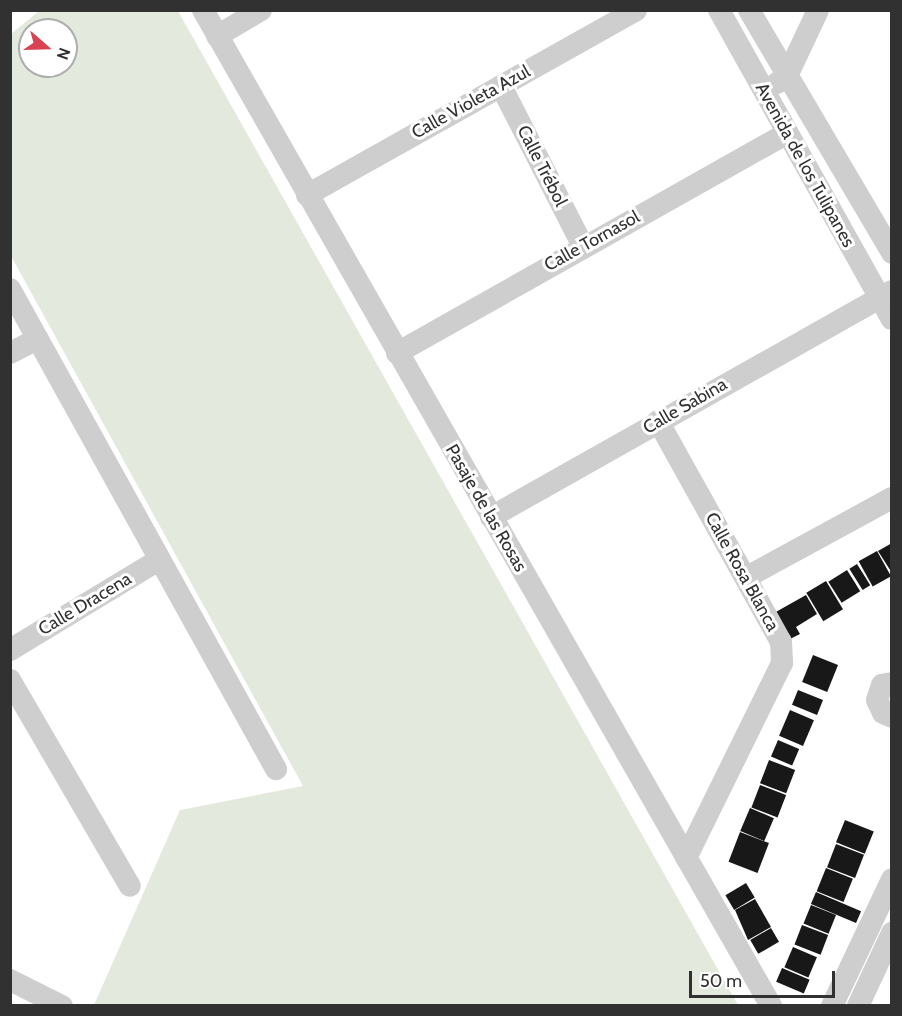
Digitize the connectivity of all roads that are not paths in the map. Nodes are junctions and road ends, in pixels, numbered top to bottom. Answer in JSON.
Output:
{"nodes":[{"id":1,"x":203,"y":10,"type":"edge"},
{"id":2,"x":261,"y":10,"type":"edge"},
{"id":3,"x":636,"y":10,"type":"edge"},
{"id":4,"x":719,"y":10,"type":"edge"},
{"id":5,"x":749,"y":10,"type":"edge"},
{"id":6,"x":818,"y":10,"type":"edge"},
{"id":7,"x":217,"y":36,"type":"junction"},
{"id":8,"x":787,"y":76,"type":"junction"},
{"id":9,"x":501,"y":86,"type":"junction"},
{"id":10,"x":765,"y":92,"type":"junction"},
{"id":11,"x":787,"y":133,"type":"junction"},
{"id":12,"x":308,"y":195,"type":"junction"},
{"id":13,"x":583,"y":246,"type":"junction"},
{"id":14,"x":891,"y":253,"type":"edge"},
{"id":15,"x":10,"y":289,"type":"edge"},
{"id":16,"x":885,"y":294,"type":"edge"},
{"id":17,"x":891,"y":319,"type":"edge"},
{"id":18,"x":38,"y":339,"type":"junction"},
{"id":19,"x":10,"y":353,"type":"edge"},
{"id":20,"x":398,"y":353,"type":"junction"},
{"id":21,"x":658,"y":421,"type":"junction"},
{"id":22,"x":891,"y":498,"type":"edge"},
{"id":23,"x":491,"y":517,"type":"junction"},
{"id":24,"x":160,"y":559,"type":"junction"},
{"id":25,"x":747,"y":577,"type":"junction"},
{"id":26,"x":10,"y":650,"type":"edge"},
{"id":27,"x":10,"y":680,"type":"edge"},
{"id":28,"x":891,"y":683,"type":"edge"},
{"id":29,"x":891,"y":717,"type":"edge"},
{"id":30,"x":276,"y":769,"type":"dead end"},
{"id":31,"x":686,"y":858,"type":"junction"},
{"id":32,"x":891,"y":879,"type":"edge"},
{"id":33,"x":130,"y":886,"type":"dead end"},
{"id":34,"x":884,"y":919,"type":"edge"},
{"id":35,"x":891,"y":933,"type":"edge"},
{"id":36,"x":10,"y":980,"type":"edge"},
{"id":37,"x":62,"y":1005,"type":"edge"},
{"id":38,"x":771,"y":1005,"type":"edge"},
{"id":39,"x":832,"y":1005,"type":"edge"},
{"id":40,"x":858,"y":1005,"type":"edge"}],
"edges":[{"from":1,"to":7,"type":"street","name":"Pasaje de las Rosas"},
{"from":2,"to":7,"type":"street"},
{"from":3,"to":9,"type":"street","name":"Calle Violeta Azul"},
{"from":4,"to":10,"type":"street","name":"Avenida de los Tulipanes"},
{"from":5,"to":8,"type":"street","name":"Avenida de los Tulipanes"},
{"from":6,"to":8,"type":"street"},
{"from":7,"to":12,"type":"street","name":"Pasaje de las Rosas"},
{"from":8,"to":10,"type":"street"},
{"from":8,"to":14,"type":"street","name":"Avenida de los Tulipanes"},
{"from":9,"to":12,"type":"street","name":"Calle Violeta Azul"},
{"from":9,"to":13,"type":"street","name":"Calle Trébol"},
{"from":10,"to":11,"type":"street","name":"Avenida de los Tulipanes"},
{"from":11,"to":13,"type":"street","name":"Calle Tornasol"},
{"from":11,"to":16,"type":"street","name":"Avenida de los Tulipanes"},
{"from":12,"to":20,"type":"street","name":"Pasaje de las Rosas"},
{"from":13,"to":20,"type":"street","name":"Calle Tornasol"},
{"from":15,"to":18,"type":"street"},
{"from":16,"to":17,"type":"street","name":"Avenida de los Tulipanes"},
{"from":16,"to":21,"type":"street","name":"Calle Sabina"},
{"from":18,"to":19,"type":"street"},
{"from":18,"to":24,"type":"street"},
{"from":20,"to":23,"type":"street","name":"Pasaje de las Rosas"},
{"from":21,"to":23,"type":"street","name":"Calle Sabina"},
{"from":21,"to":25,"type":"street","name":"Calle Rosa Blanca"},
{"from":22,"to":25,"type":"street"},
{"from":23,"to":31,"type":"street","name":"Pasaje de las Rosas"},
{"from":24,"to":26,"type":"street","name":"Calle Dracena"},
{"from":24,"to":30,"type":"street"},
{"from":25,"to":31,"type":"street","name":"Calle Rosa Blanca"},
{"from":27,"to":33,"type":"street"},
{"from":28,"to":29,"type":"street"},
{"from":31,"to":38,"type":"street","name":"Pasaje de las Rosas"},
{"from":32,"to":34,"type":"street"},
{"from":34,"to":39,"type":"street"},
{"from":35,"to":40,"type":"street"},
{"from":36,"to":37,"type":"street"}]}
